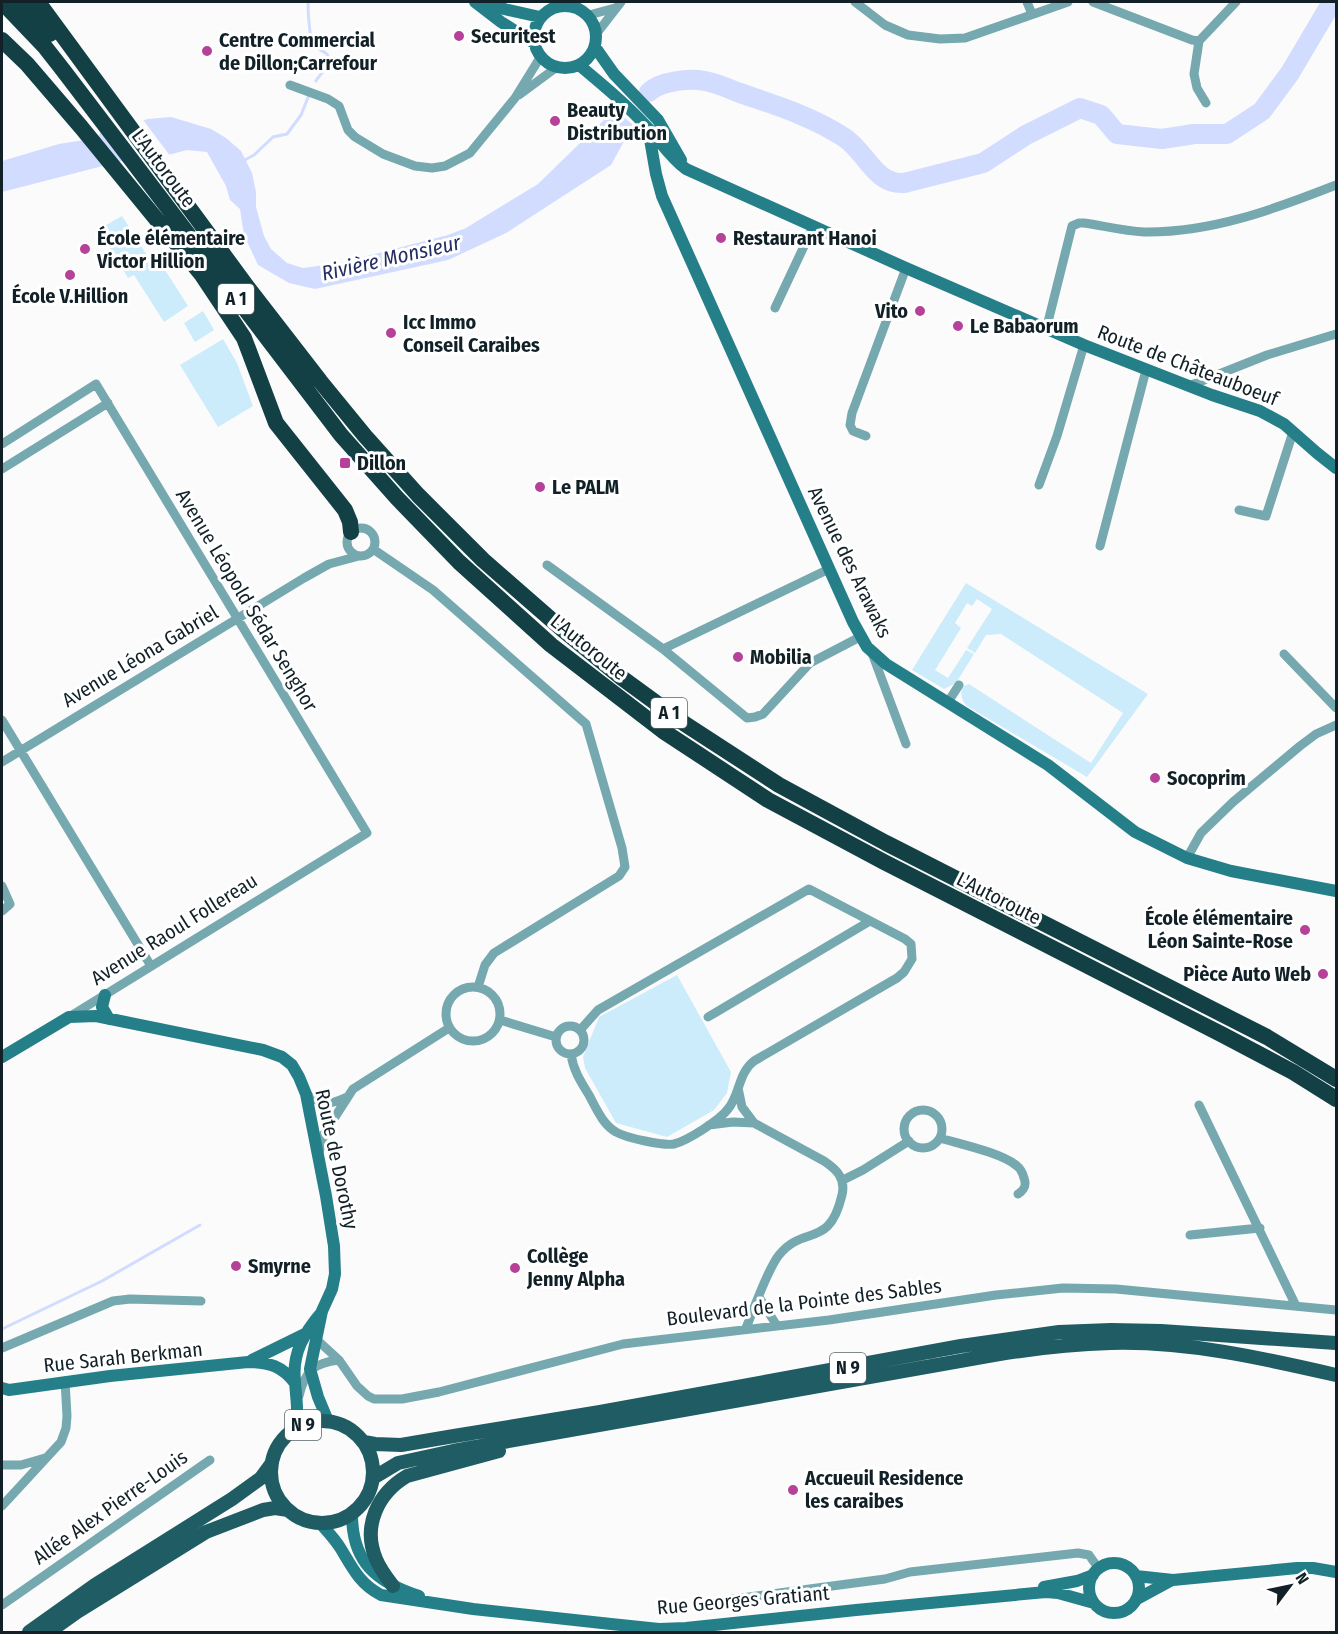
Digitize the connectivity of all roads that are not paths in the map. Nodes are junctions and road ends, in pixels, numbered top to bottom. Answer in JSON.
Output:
{"nodes":[{"id":1,"x":2,"y":2,"type":"edge"},
{"id":2,"x":20,"y":2,"type":"edge"},
{"id":3,"x":38,"y":2,"type":"edge"},
{"id":4,"x":475,"y":2,"type":"edge"},
{"id":5,"x":855,"y":2,"type":"edge"},
{"id":6,"x":1027,"y":2,"type":"edge"},
{"id":7,"x":1068,"y":2,"type":"edge"},
{"id":8,"x":1093,"y":2,"type":"edge"},
{"id":9,"x":1236,"y":2,"type":"edge"},
{"id":10,"x":556,"y":4,"type":"edge"},
{"id":11,"x":1049,"y":4,"type":"edge"},
{"id":12,"x":490,"y":5,"type":"edge"},
{"id":13,"x":618,"y":5,"type":"edge"},
{"id":14,"x":582,"y":8,"type":"edge"},
{"id":15,"x":1032,"y":14,"type":"junction"},
{"id":16,"x":540,"y":17,"type":"junction"},
{"id":17,"x":597,"y":33,"type":"junction"},
{"id":18,"x":2,"y":40,"type":"edge"},
{"id":19,"x":1198,"y":41,"type":"junction"},
{"id":20,"x":534,"y":43,"type":"junction"},
{"id":21,"x":595,"y":47,"type":"junction"},
{"id":22,"x":541,"y":56,"type":"junction"},
{"id":23,"x":579,"y":65,"type":"junction"},
{"id":24,"x":556,"y":67,"type":"junction"},
{"id":25,"x":290,"y":86,"type":"dead end"},
{"id":26,"x":515,"y":98,"type":"junction"},
{"id":27,"x":1206,"y":103,"type":"dead end"},
{"id":28,"x":118,"y":112,"type":"junction"},
{"id":29,"x":645,"y":118,"type":"junction"},
{"id":30,"x":665,"y":131,"type":"junction"},
{"id":31,"x":665,"y":148,"type":"junction"},
{"id":32,"x":686,"y":168,"type":"junction"},
{"id":33,"x":658,"y":183,"type":"junction"},
{"id":34,"x":1336,"y":185,"type":"edge"},
{"id":35,"x":813,"y":227,"type":"junction"},
{"id":36,"x":906,"y":268,"type":"junction"},
{"id":37,"x":202,"y":275,"type":"junction"},
{"id":38,"x":775,"y":308,"type":"dead end"},
{"id":39,"x":1046,"y":330,"type":"junction"},
{"id":40,"x":1336,"y":334,"type":"edge"},
{"id":41,"x":1084,"y":345,"type":"junction"},
{"id":42,"x":1146,"y":370,"type":"junction"},
{"id":43,"x":1189,"y":386,"type":"junction"},
{"id":44,"x":108,"y":403,"type":"junction"},
{"id":45,"x":1293,"y":432,"type":"junction"},
{"id":46,"x":342,"y":435,"type":"junction"},
{"id":47,"x":866,"y":436,"type":"dead end"},
{"id":48,"x":2,"y":444,"type":"edge"},
{"id":49,"x":1336,"y":468,"type":"edge"},
{"id":50,"x":2,"y":469,"type":"edge"},
{"id":51,"x":1040,"y":486,"type":"dead end"},
{"id":52,"x":1239,"y":510,"type":"dead end"},
{"id":53,"x":350,"y":540,"type":"junction"},
{"id":54,"x":1100,"y":546,"type":"dead end"},
{"id":55,"x":373,"y":549,"type":"junction"},
{"id":56,"x":359,"y":556,"type":"junction"},
{"id":57,"x":329,"y":564,"type":"junction"},
{"id":58,"x":547,"y":565,"type":"dead end"},
{"id":59,"x":829,"y":569,"type":"junction"},
{"id":60,"x":236,"y":618,"type":"junction"},
{"id":61,"x":860,"y":637,"type":"junction"},
{"id":62,"x":663,"y":649,"type":"junction"},
{"id":63,"x":872,"y":653,"type":"junction"},
{"id":64,"x":1284,"y":654,"type":"dead end"},
{"id":65,"x":959,"y":685,"type":"dead end"},
{"id":66,"x":948,"y":702,"type":"junction"},
{"id":67,"x":1336,"y":708,"type":"edge"},
{"id":68,"x":2,"y":720,"type":"edge"},
{"id":69,"x":1336,"y":725,"type":"edge"},
{"id":70,"x":906,"y":744,"type":"dead end"},
{"id":71,"x":20,"y":751,"type":"junction"},
{"id":72,"x":2,"y":762,"type":"edge"},
{"id":73,"x":367,"y":833,"type":"joint"},
{"id":74,"x":1188,"y":858,"type":"junction"},
{"id":75,"x":2,"y":886,"type":"edge"},
{"id":76,"x":1336,"y":891,"type":"edge"},
{"id":77,"x":2,"y":911,"type":"edge"},
{"id":78,"x":870,"y":921,"type":"junction"},
{"id":79,"x":151,"y":966,"type":"junction"},
{"id":80,"x":478,"y":987,"type":"junction"},
{"id":81,"x":105,"y":995,"type":"junction"},
{"id":82,"x":69,"y":1017,"type":"junction"},
{"id":83,"x":708,"y":1017,"type":"dead end"},
{"id":84,"x":109,"y":1019,"type":"junction"},
{"id":85,"x":500,"y":1020,"type":"junction"},
{"id":86,"x":449,"y":1028,"type":"junction"},
{"id":87,"x":581,"y":1029,"type":"junction"},
{"id":88,"x":556,"y":1037,"type":"junction"},
{"id":89,"x":571,"y":1054,"type":"junction"},
{"id":90,"x":2,"y":1057,"type":"edge"},
{"id":91,"x":1293,"y":1072,"type":"junction"},
{"id":92,"x":1336,"y":1079,"type":"edge"},
{"id":93,"x":738,"y":1088,"type":"junction"},
{"id":94,"x":306,"y":1094,"type":"junction"},
{"id":95,"x":347,"y":1097,"type":"junction"},
{"id":96,"x":1336,"y":1099,"type":"edge"},
{"id":97,"x":1199,"y":1105,"type":"dead end"},
{"id":98,"x":1336,"y":1107,"type":"edge"},
{"id":99,"x":753,"y":1123,"type":"junction"},
{"id":100,"x":709,"y":1125,"type":"junction"},
{"id":101,"x":940,"y":1138,"type":"junction"},
{"id":102,"x":909,"y":1141,"type":"junction"},
{"id":103,"x":318,"y":1157,"type":"junction"},
{"id":104,"x":843,"y":1180,"type":"junction"},
{"id":105,"x":1018,"y":1194,"type":"dead end"},
{"id":106,"x":1260,"y":1228,"type":"junction"},
{"id":107,"x":1190,"y":1235,"type":"dead end"},
{"id":108,"x":759,"y":1297,"type":"junction"},
{"id":109,"x":201,"y":1301,"type":"dead end"},
{"id":110,"x":1296,"y":1305,"type":"junction"},
{"id":111,"x":1336,"y":1310,"type":"edge"},
{"id":112,"x":777,"y":1326,"type":"junction"},
{"id":113,"x":746,"y":1328,"type":"junction"},
{"id":114,"x":310,"y":1336,"type":"junction"},
{"id":115,"x":1336,"y":1344,"type":"edge"},
{"id":116,"x":2,"y":1348,"type":"edge"},
{"id":117,"x":339,"y":1360,"type":"junction"},
{"id":118,"x":248,"y":1362,"type":"junction"},
{"id":119,"x":310,"y":1369,"type":"junction"},
{"id":120,"x":1336,"y":1375,"type":"edge"},
{"id":121,"x":65,"y":1382,"type":"junction"},
{"id":122,"x":295,"y":1383,"type":"junction"},
{"id":123,"x":2,"y":1388,"type":"edge"},
{"id":124,"x":298,"y":1398,"type":"junction"},
{"id":125,"x":328,"y":1421,"type":"junction"},
{"id":126,"x":597,"y":1426,"type":"junction"},
{"id":127,"x":295,"y":1428,"type":"junction"},
{"id":128,"x":364,"y":1442,"type":"junction"},
{"id":129,"x":47,"y":1457,"type":"junction"},
{"id":130,"x":210,"y":1460,"type":"dead end"},
{"id":131,"x":272,"y":1463,"type":"junction"},
{"id":132,"x":2,"y":1465,"type":"edge"},
{"id":133,"x":373,"y":1478,"type":"junction"},
{"id":134,"x":2,"y":1506,"type":"edge"},
{"id":135,"x":288,"y":1510,"type":"junction"},
{"id":136,"x":352,"y":1514,"type":"junction"},
{"id":137,"x":320,"y":1523,"type":"junction"},
{"id":138,"x":1096,"y":1572,"type":"junction"},
{"id":139,"x":1336,"y":1572,"type":"edge"},
{"id":140,"x":1136,"y":1576,"type":"junction"},
{"id":141,"x":1173,"y":1580,"type":"junction"},
{"id":142,"x":393,"y":1586,"type":"junction"},
{"id":143,"x":1046,"y":1589,"type":"junction"},
{"id":144,"x":407,"y":1596,"type":"junction"},
{"id":145,"x":1137,"y":1599,"type":"junction"},
{"id":146,"x":726,"y":1600,"type":"dead end"},
{"id":147,"x":1095,"y":1603,"type":"junction"},
{"id":148,"x":2,"y":1605,"type":"edge"},
{"id":149,"x":611,"y":1626,"type":"edge"},
{"id":150,"x":29,"y":1632,"type":"edge"},
{"id":151,"x":49,"y":1632,"type":"edge"}],
"edges":[{"from":1,"to":46,"type":"highway","name":"L'Autoroute","number":"A 1"},
{"from":2,"to":28,"type":"highway","name":"L'Autoroute","number":"A 1"},
{"from":3,"to":28,"type":"highway"},
{"from":4,"to":12,"type":"main road"},
{"from":5,"to":15,"type":"street"},
{"from":6,"to":15,"type":"street"},
{"from":7,"to":11,"type":"street"},
{"from":8,"to":19,"type":"street"},
{"from":9,"to":19,"type":"street"},
{"from":10,"to":14,"type":"main road"},
{"from":10,"to":16,"type":"main road"},
{"from":11,"to":15,"type":"street"},
{"from":12,"to":16,"type":"main road"},
{"from":12,"to":20,"type":"main road"},
{"from":13,"to":14,"type":"street"},
{"from":13,"to":17,"type":"street"},
{"from":14,"to":17,"type":"main road"},
{"from":16,"to":20,"type":"main road"},
{"from":17,"to":21,"type":"main road"},
{"from":18,"to":37,"type":"highway"},
{"from":19,"to":27,"type":"street"},
{"from":20,"to":22,"type":"main road"},
{"from":21,"to":23,"type":"main road"},
{"from":21,"to":29,"type":"main road","name":"Route de Châteauboeuf"},
{"from":22,"to":24,"type":"main road"},
{"from":22,"to":26,"type":"street"},
{"from":23,"to":24,"type":"main road"},
{"from":23,"to":29,"type":"main road","name":"Route de Châteauboeuf"},
{"from":24,"to":26,"type":"street"},
{"from":25,"to":26,"type":"street"},
{"from":28,"to":92,"type":"highway","name":"L'Autoroute","number":"A 1"},
{"from":29,"to":30,"type":"main road","name":"Route de Châteauboeuf"},
{"from":29,"to":31,"type":"main road","name":"Route de Châteauboeuf"},
{"from":29,"to":33,"type":"main road","name":"Avenue des Arawaks"},
{"from":30,"to":31,"type":"main road"},
{"from":30,"to":32,"type":"main road","name":"Route de Châteauboeuf"},
{"from":31,"to":32,"type":"main road","name":"Route de Châteauboeuf"},
{"from":31,"to":33,"type":"main road"},
{"from":32,"to":35,"type":"main road","name":"Route de Châteauboeuf"},
{"from":33,"to":59,"type":"main road","name":"Avenue des Arawaks"},
{"from":34,"to":39,"type":"street"},
{"from":35,"to":36,"type":"main road","name":"Route de Châteauboeuf"},
{"from":35,"to":38,"type":"street"},
{"from":36,"to":39,"type":"main road","name":"Route de Châteauboeuf"},
{"from":36,"to":47,"type":"street"},
{"from":37,"to":46,"type":"highway"},
{"from":37,"to":53,"type":"highway"},
{"from":39,"to":41,"type":"main road","name":"Route de Châteauboeuf"},
{"from":40,"to":43,"type":"street"},
{"from":41,"to":42,"type":"main road","name":"Route de Châteauboeuf"},
{"from":41,"to":51,"type":"street"},
{"from":42,"to":43,"type":"main road","name":"Route de Châteauboeuf"},
{"from":42,"to":54,"type":"street"},
{"from":43,"to":45,"type":"main road","name":"Route de Châteauboeuf"},
{"from":44,"to":48,"type":"street","name":"Avenue Léopold Sédar Senghor"},
{"from":44,"to":50,"type":"street"},
{"from":44,"to":60,"type":"street","name":"Avenue Léopold Sédar Senghor"},
{"from":45,"to":49,"type":"main road","name":"Route de Châteauboeuf"},
{"from":45,"to":52,"type":"street"},
{"from":46,"to":91,"type":"highway","name":"L'Autoroute","number":"A 1"},
{"from":53,"to":55,"type":"street"},
{"from":53,"to":56,"type":"street"},
{"from":53,"to":57,"type":"street","name":"Avenue Léona Gabriel"},
{"from":55,"to":56,"type":"street"},
{"from":55,"to":80,"type":"street"},
{"from":56,"to":57,"type":"street","name":"Avenue Léona Gabriel"},
{"from":57,"to":60,"type":"street","name":"Avenue Léona Gabriel"},
{"from":58,"to":62,"type":"street"},
{"from":59,"to":61,"type":"main road","name":"Avenue des Arawaks"},
{"from":59,"to":62,"type":"street"},
{"from":60,"to":71,"type":"street","name":"Avenue Léona Gabriel"},
{"from":60,"to":73,"type":"street","name":"Avenue Léopold Sédar Senghor"},
{"from":61,"to":62,"type":"street"},
{"from":61,"to":63,"type":"main road","name":"Avenue des Arawaks"},
{"from":63,"to":66,"type":"main road","name":"Avenue des Arawaks"},
{"from":63,"to":70,"type":"street"},
{"from":64,"to":67,"type":"street"},
{"from":65,"to":66,"type":"street"},
{"from":66,"to":74,"type":"main road","name":"Avenue des Arawaks"},
{"from":68,"to":71,"type":"street"},
{"from":69,"to":74,"type":"street"},
{"from":71,"to":72,"type":"street","name":"Avenue Léona Gabriel"},
{"from":71,"to":79,"type":"street"},
{"from":73,"to":79,"type":"street","name":"Avenue Raoul Follereau"},
{"from":74,"to":76,"type":"main road","name":"Avenue des Arawaks"},
{"from":75,"to":77,"type":"street"},
{"from":78,"to":83,"type":"street"},
{"from":78,"to":87,"type":"street"},
{"from":78,"to":93,"type":"street"},
{"from":79,"to":81,"type":"street","name":"Avenue Raoul Follereau"},
{"from":80,"to":85,"type":"street"},
{"from":80,"to":86,"type":"street"},
{"from":81,"to":82,"type":"street","name":"Avenue Raoul Follereau"},
{"from":81,"to":84,"type":"main road"},
{"from":82,"to":84,"type":"main road","name":"Route de Dorothy"},
{"from":82,"to":90,"type":"main road","name":"Avenue Raoul Follereau"},
{"from":84,"to":94,"type":"main road","name":"Route de Dorothy"},
{"from":85,"to":86,"type":"street"},
{"from":85,"to":88,"type":"street"},
{"from":86,"to":95,"type":"street"},
{"from":87,"to":88,"type":"street"},
{"from":87,"to":89,"type":"street"},
{"from":88,"to":89,"type":"street"},
{"from":89,"to":100,"type":"street"},
{"from":91,"to":96,"type":"highway","name":"L'Autoroute","number":"A 1"},
{"from":91,"to":98,"type":"highway"},
{"from":93,"to":99,"type":"street"},
{"from":93,"to":100,"type":"street"},
{"from":94,"to":95,"type":"street"},
{"from":94,"to":103,"type":"main road","name":"Route de Dorothy"},
{"from":95,"to":103,"type":"street"},
{"from":97,"to":106,"type":"street"},
{"from":99,"to":100,"type":"street"},
{"from":99,"to":104,"type":"street"},
{"from":101,"to":102,"type":"street"},
{"from":101,"to":102,"type":"street"},
{"from":101,"to":105,"type":"street"},
{"from":102,"to":104,"type":"street"},
{"from":103,"to":114,"type":"main road","name":"Route de Dorothy"},
{"from":104,"to":108,"type":"street"},
{"from":106,"to":107,"type":"street"},
{"from":106,"to":110,"type":"street"},
{"from":108,"to":112,"type":"street"},
{"from":108,"to":113,"type":"street"},
{"from":109,"to":116,"type":"street","name":"Rue Sarah Berkman"},
{"from":110,"to":111,"type":"street","name":"Boulevard de la Pointe des Sables"},
{"from":110,"to":112,"type":"street","name":"Boulevard de la Pointe des Sables"},
{"from":112,"to":113,"type":"street","name":"Boulevard de la Pointe des Sables"},
{"from":113,"to":117,"type":"street","name":"Boulevard de la Pointe des Sables"},
{"from":114,"to":117,"type":"street","name":"Boulevard de la Pointe des Sables"},
{"from":114,"to":118,"type":"main road"},
{"from":114,"to":119,"type":"main road"},
{"from":114,"to":122,"type":"main road"},
{"from":115,"to":128,"type":"main road","number":"N 9"},
{"from":117,"to":119,"type":"street"},
{"from":118,"to":121,"type":"main road","name":"Rue Sarah Berkman"},
{"from":118,"to":122,"type":"main road"},
{"from":119,"to":124,"type":"street"},
{"from":119,"to":125,"type":"main road"},
{"from":120,"to":126,"type":"main road","number":"N 9"},
{"from":121,"to":123,"type":"main road","name":"Rue Sarah Berkman"},
{"from":121,"to":129,"type":"street"},
{"from":122,"to":124,"type":"main road"},
{"from":124,"to":127,"type":"main road"},
{"from":125,"to":127,"type":"main road","number":"N 9"},
{"from":125,"to":128,"type":"main road","number":"N 9"},
{"from":126,"to":133,"type":"main road","number":"N 9"},
{"from":126,"to":142,"type":"main road"},
{"from":127,"to":131,"type":"main road","number":"N 9"},
{"from":128,"to":133,"type":"main road"},
{"from":129,"to":132,"type":"street"},
{"from":129,"to":134,"type":"street"},
{"from":130,"to":148,"type":"street","name":"Allée Alex Pierre-Louis"},
{"from":131,"to":135,"type":"main road","number":"N 9"},
{"from":131,"to":150,"type":"main road","number":"N 9"},
{"from":133,"to":136,"type":"main road"},
{"from":135,"to":137,"type":"main road"},
{"from":135,"to":151,"type":"main road"},
{"from":136,"to":137,"type":"main road"},
{"from":136,"to":142,"type":"main road"},
{"from":137,"to":144,"type":"main road"},
{"from":138,"to":140,"type":"main road"},
{"from":138,"to":143,"type":"main road"},
{"from":138,"to":146,"type":"street"},
{"from":138,"to":147,"type":"main road"},
{"from":139,"to":141,"type":"main road"},
{"from":140,"to":141,"type":"main road"},
{"from":140,"to":145,"type":"main road"},
{"from":141,"to":145,"type":"main road"},
{"from":142,"to":144,"type":"main road"},
{"from":143,"to":147,"type":"main road"},
{"from":143,"to":149,"type":"main road","name":"Rue Georges Gratiant"},
{"from":144,"to":149,"type":"main road","name":"Rue Georges Gratiant"},
{"from":145,"to":147,"type":"main road"}]}
